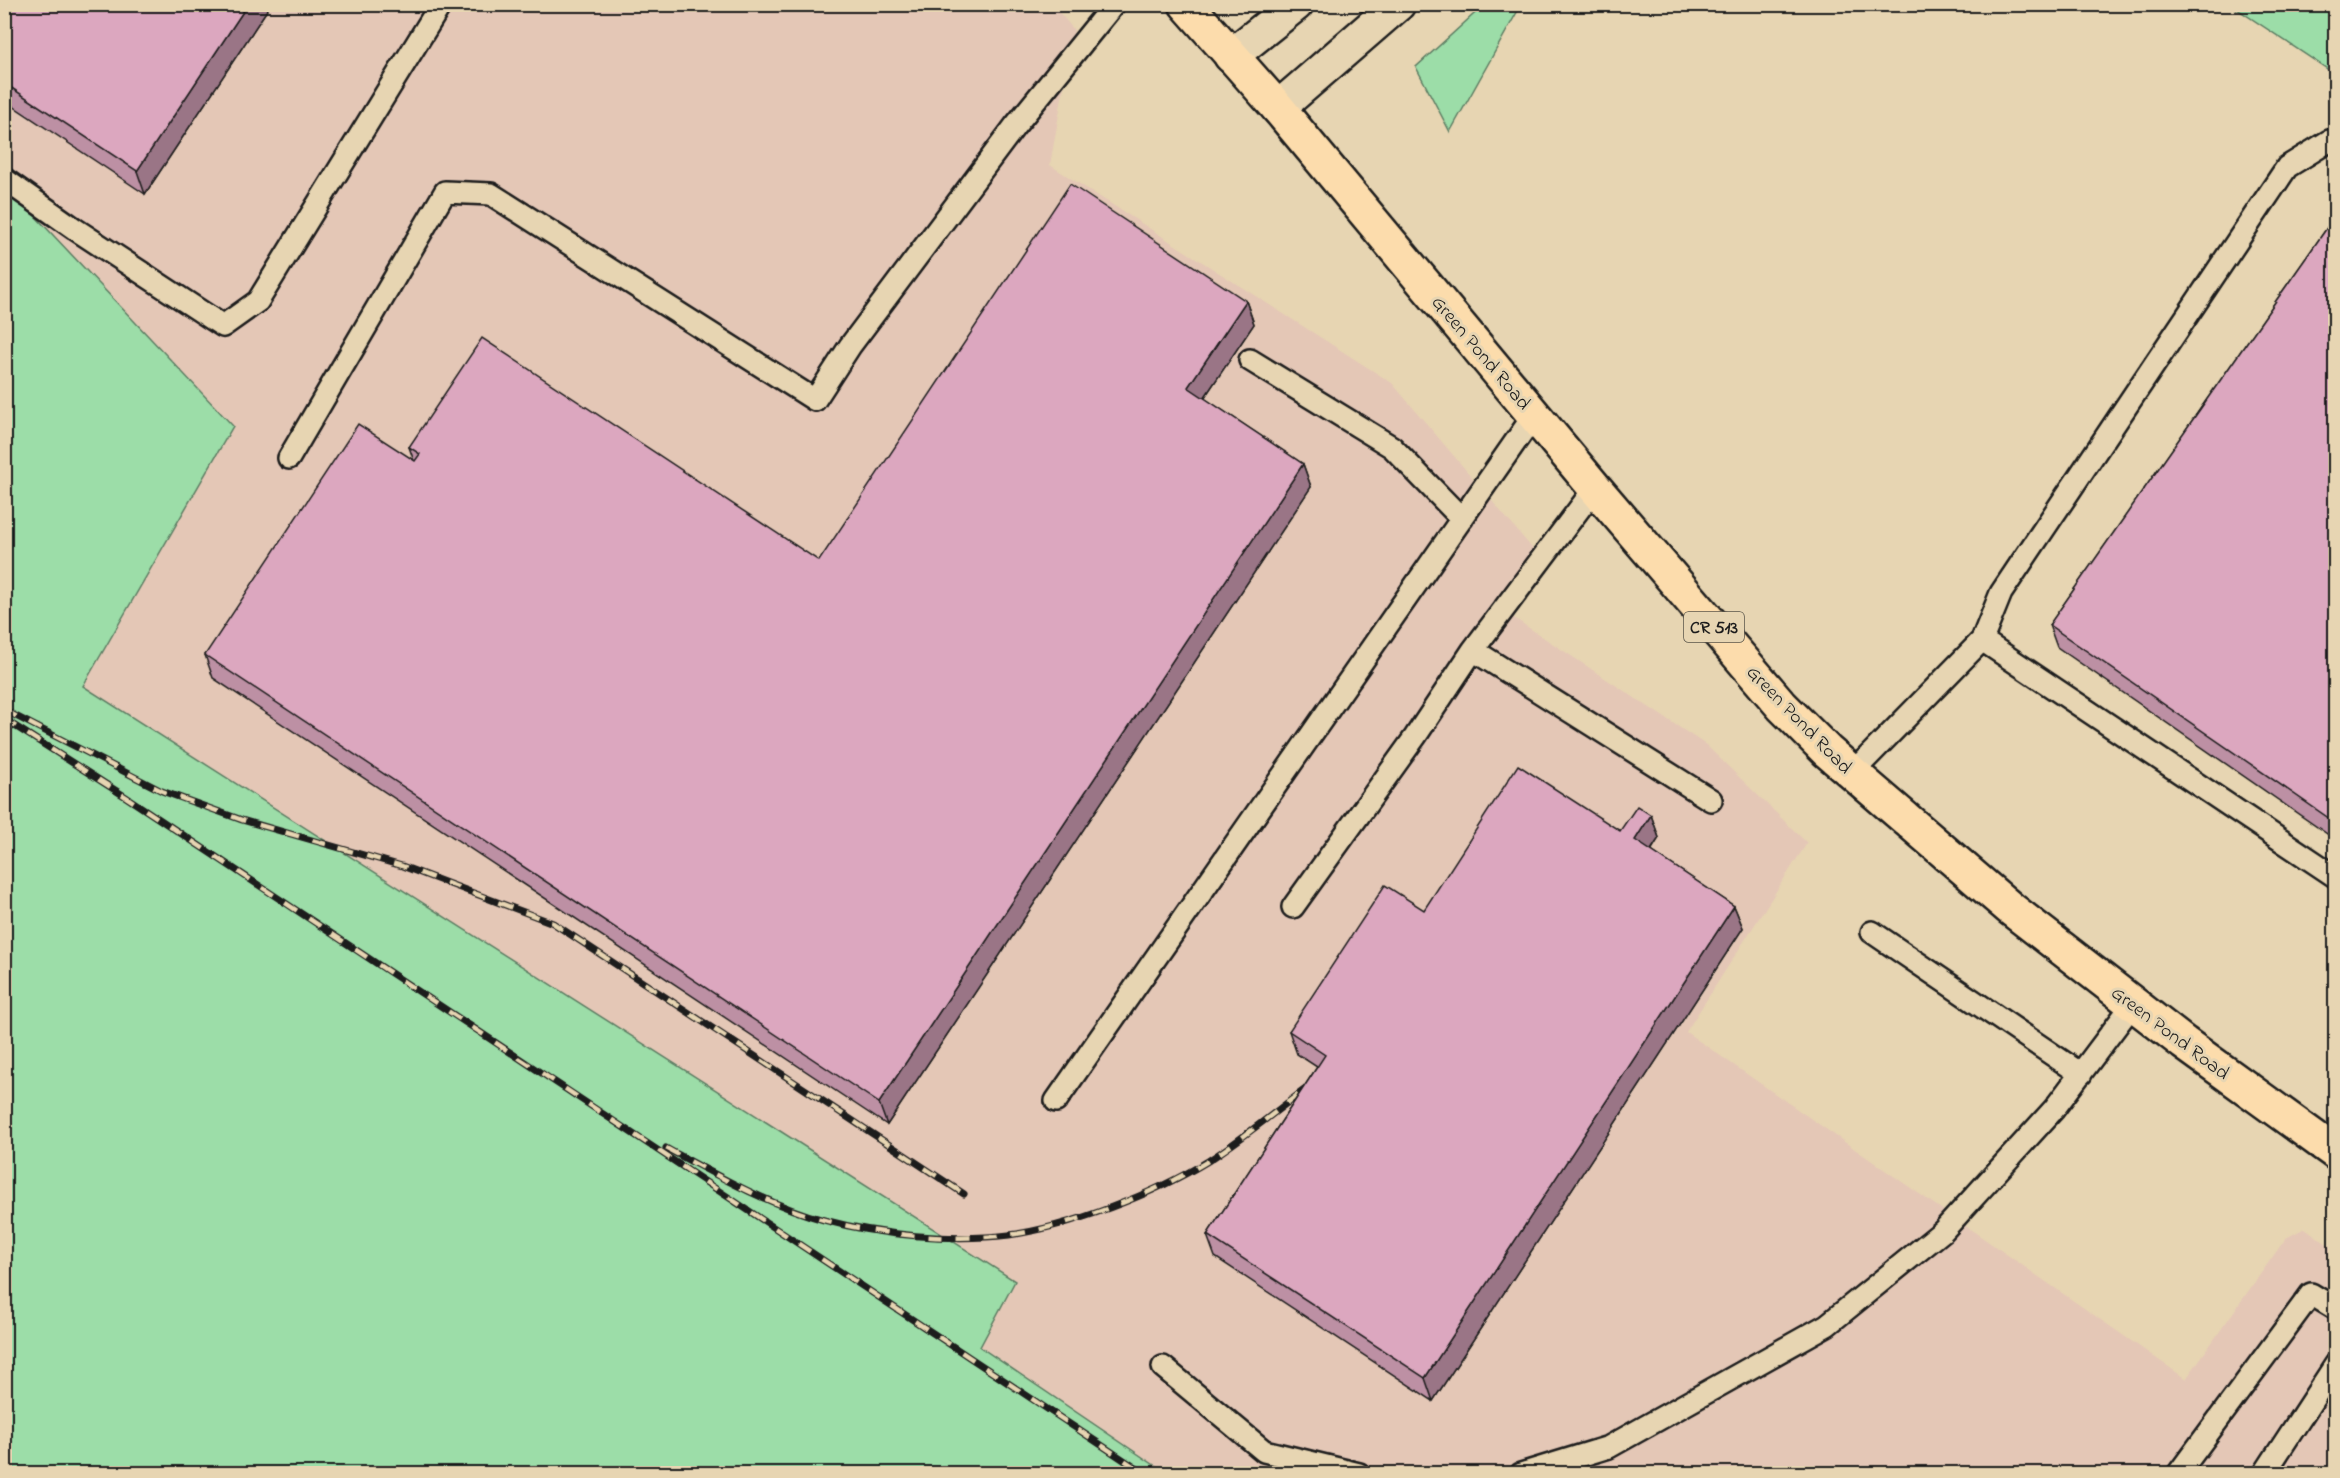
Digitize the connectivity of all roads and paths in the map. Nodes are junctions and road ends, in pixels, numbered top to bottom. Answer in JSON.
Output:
{"nodes":[{"id":1,"x":441,"y":4,"type":"edge"},
{"id":2,"x":1114,"y":4,"type":"edge"},
{"id":3,"x":1186,"y":4,"type":"edge"},
{"id":4,"x":1296,"y":4,"type":"edge"},
{"id":5,"x":1398,"y":4,"type":"edge"},
{"id":6,"x":1231,"y":56,"type":"junction"},
{"id":7,"x":1278,"y":108,"type":"junction"},
{"id":8,"x":2336,"y":141,"type":"edge"},
{"id":9,"x":4,"y":179,"type":"edge"},
{"id":10,"x":1250,"y":360,"type":"dead end"},
{"id":11,"x":1534,"y":415,"type":"junction"},
{"id":12,"x":289,"y":458,"type":"dead end"},
{"id":13,"x":1595,"y":488,"type":"junction"},
{"id":14,"x":1462,"y":519,"type":"junction"},
{"id":15,"x":1982,"y":640,"type":"junction"},
{"id":16,"x":1473,"y":650,"type":"junction"},
{"id":17,"x":1852,"y":773,"type":"junction"},
{"id":18,"x":1711,"y":800,"type":"dead end"},
{"id":19,"x":2336,"y":877,"type":"edge"},
{"id":20,"x":1293,"y":907,"type":"dead end"},
{"id":21,"x":1872,"y":932,"type":"dead end"},
{"id":22,"x":2133,"y":1004,"type":"junction"},
{"id":23,"x":2081,"y":1074,"type":"junction"},
{"id":24,"x":1056,"y":1101,"type":"dead end"},
{"id":25,"x":2336,"y":1153,"type":"edge"},
{"id":26,"x":2336,"y":1309,"type":"edge"},
{"id":27,"x":2336,"y":1364,"type":"edge"},
{"id":28,"x":1163,"y":1367,"type":"dead end"},
{"id":29,"x":1359,"y":1473,"type":"edge"},
{"id":30,"x":1521,"y":1473,"type":"edge"},
{"id":31,"x":2178,"y":1473,"type":"edge"},
{"id":32,"x":2264,"y":1473,"type":"edge"}],
"edges":[{"from":1,"to":9,"type":"lane"},
{"from":2,"to":12,"type":"lane"},
{"from":3,"to":6,"type":"main road","name":"Green Pond Road","number":"CR 513"},
{"from":4,"to":6,"type":"street"},
{"from":5,"to":7,"type":"street"},
{"from":6,"to":7,"type":"main road","name":"Green Pond Road","number":"CR 513"},
{"from":7,"to":11,"type":"main road","name":"Green Pond Road","number":"CR 513"},
{"from":8,"to":15,"type":"lane"},
{"from":10,"to":14,"type":"lane"},
{"from":11,"to":13,"type":"main road","name":"Green Pond Road","number":"CR 513"},
{"from":11,"to":14,"type":"lane"},
{"from":13,"to":16,"type":"lane"},
{"from":13,"to":17,"type":"main road","name":"Green Pond Road","number":"CR 513"},
{"from":14,"to":24,"type":"lane"},
{"from":15,"to":17,"type":"lane"},
{"from":15,"to":19,"type":"lane"},
{"from":16,"to":18,"type":"lane"},
{"from":16,"to":20,"type":"lane"},
{"from":17,"to":22,"type":"main road","name":"Green Pond Road","number":"CR 513"},
{"from":21,"to":23,"type":"lane"},
{"from":22,"to":23,"type":"lane"},
{"from":22,"to":25,"type":"main road","name":"Green Pond Road","number":"CR 513"},
{"from":23,"to":30,"type":"lane"},
{"from":26,"to":31,"type":"lane"},
{"from":27,"to":32,"type":"lane"},
{"from":28,"to":29,"type":"lane"}]}
